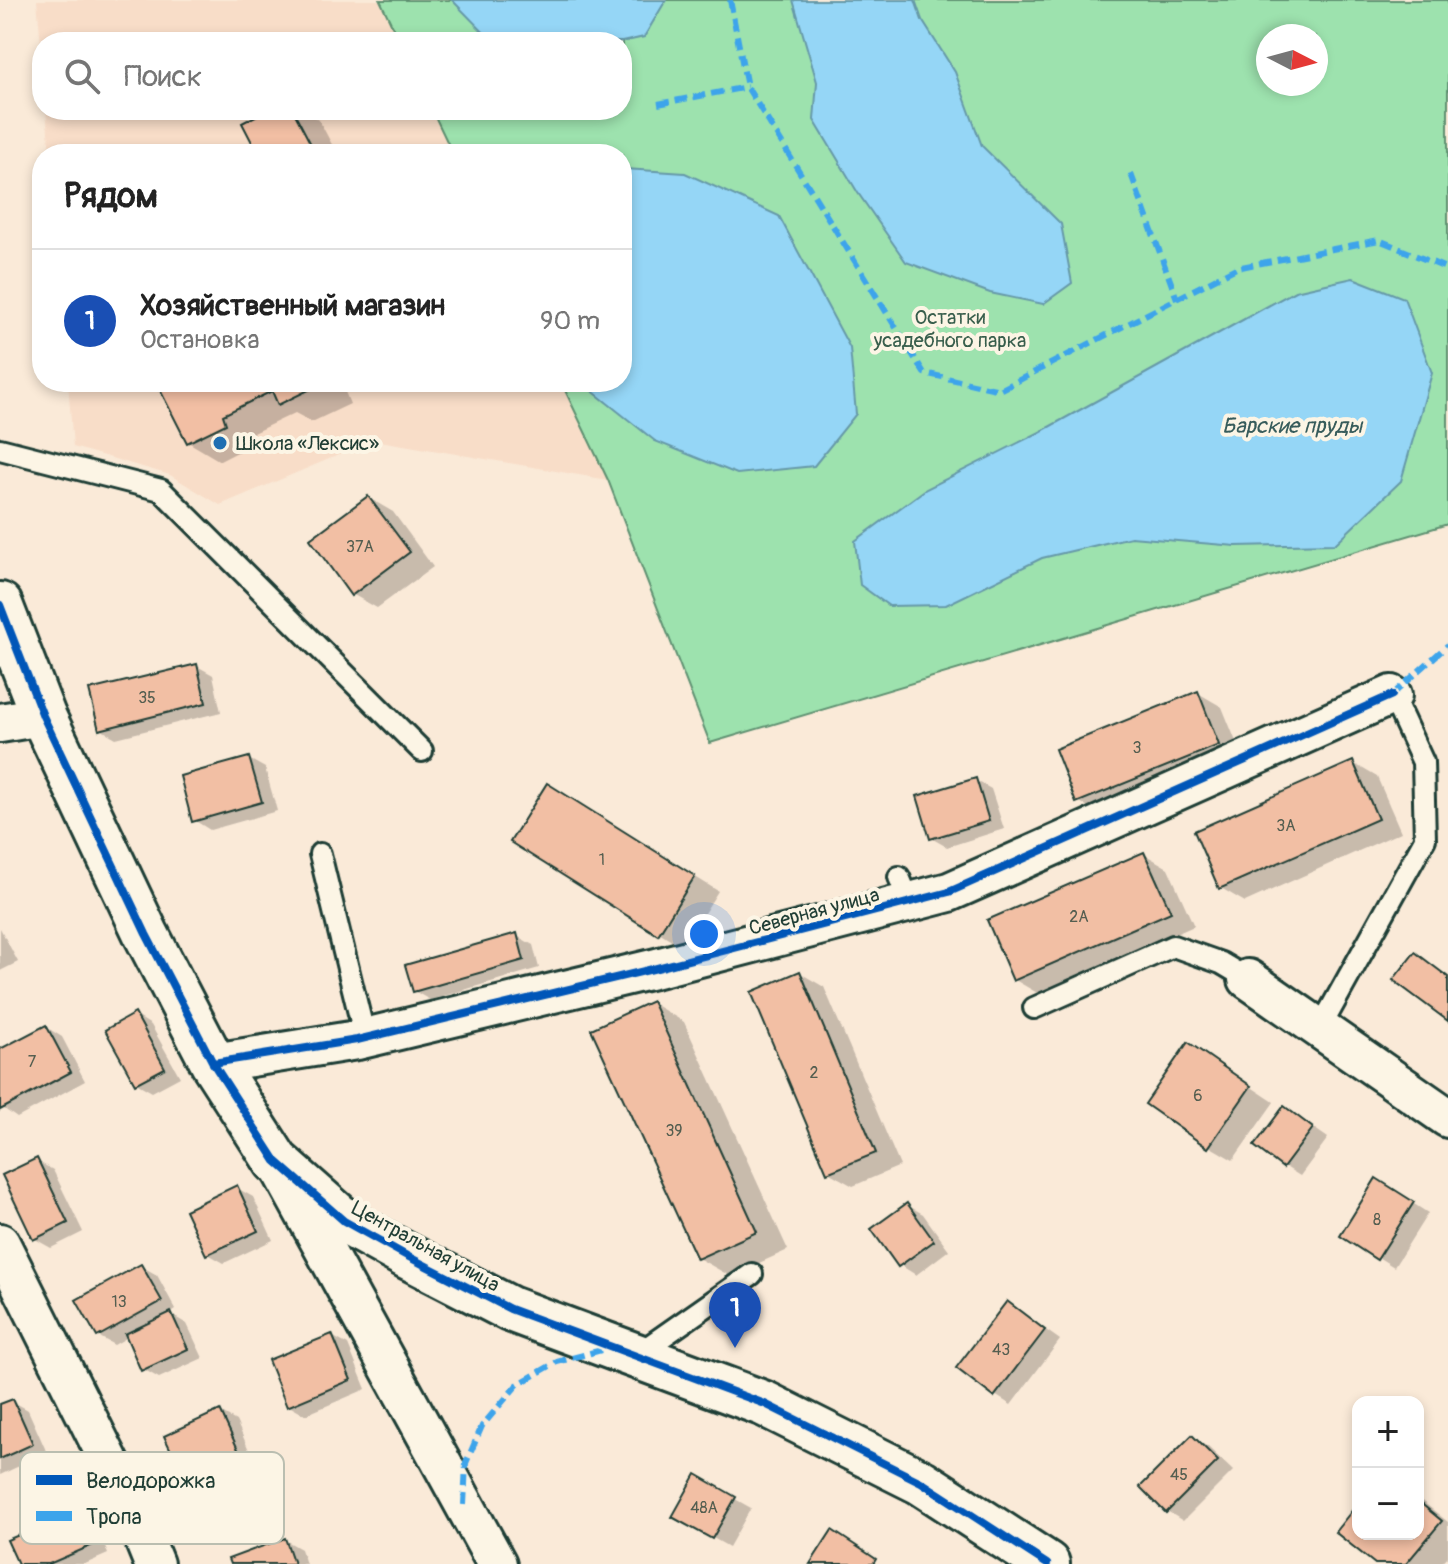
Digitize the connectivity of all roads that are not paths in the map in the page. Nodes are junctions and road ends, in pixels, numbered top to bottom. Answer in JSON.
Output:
{"nodes":[{"id":1,"x":0,"y":449,"type":"edge"},
{"id":2,"x":0,"y":605,"type":"edge"},
{"id":3,"x":1392,"y":695,"type":"joint"},
{"id":4,"x":43,"y":716,"type":"junction"},
{"id":5,"x":0,"y":723,"type":"edge"},
{"id":6,"x":422,"y":751,"type":"dead end"},
{"id":7,"x":320,"y":854,"type":"dead end"},
{"id":8,"x":1248,"y":979,"type":"joint"},
{"id":9,"x":1034,"y":1008,"type":"dead end"},
{"id":10,"x":1319,"y":1030,"type":"junction"},
{"id":11,"x":365,"y":1038,"type":"junction"},
{"id":12,"x":213,"y":1063,"type":"junction"},
{"id":13,"x":1448,"y":1118,"type":"edge"},
{"id":14,"x":276,"y":1161,"type":"junction"},
{"id":15,"x":0,"y":1243,"type":"edge"},
{"id":16,"x":752,"y":1274,"type":"dead end"},
{"id":17,"x":635,"y":1356,"type":"junction"},
{"id":18,"x":104,"y":1452,"type":"edge"},
{"id":19,"x":146,"y":1544,"type":"edge"},
{"id":20,"x":154,"y":1564,"type":"edge"},
{"id":21,"x":497,"y":1564,"type":"edge"},
{"id":22,"x":1047,"y":1564,"type":"edge"}],
"edges":[{"from":1,"to":6,"type":"lane"},
{"from":2,"to":4,"type":"street","name":"Центральная улица"},
{"from":3,"to":10,"type":"lane"},
{"from":3,"to":11,"type":"street","name":"Северная улица"},
{"from":4,"to":5,"type":"street"},
{"from":4,"to":12,"type":"street","name":"Центральная улица"},
{"from":7,"to":11,"type":"lane"},
{"from":8,"to":9,"type":"lane"},
{"from":8,"to":10,"type":"street"},
{"from":10,"to":13,"type":"street"},
{"from":11,"to":12,"type":"street","name":"Северная улица"},
{"from":12,"to":14,"type":"street","name":"Центральная улица"},
{"from":14,"to":17,"type":"street","name":"Центральная улица"},
{"from":14,"to":21,"type":"street"},
{"from":15,"to":18,"type":"street"},
{"from":16,"to":17,"type":"lane"},
{"from":17,"to":22,"type":"street","name":"Центральная улица"},
{"from":19,"to":20,"type":"street"}]}
